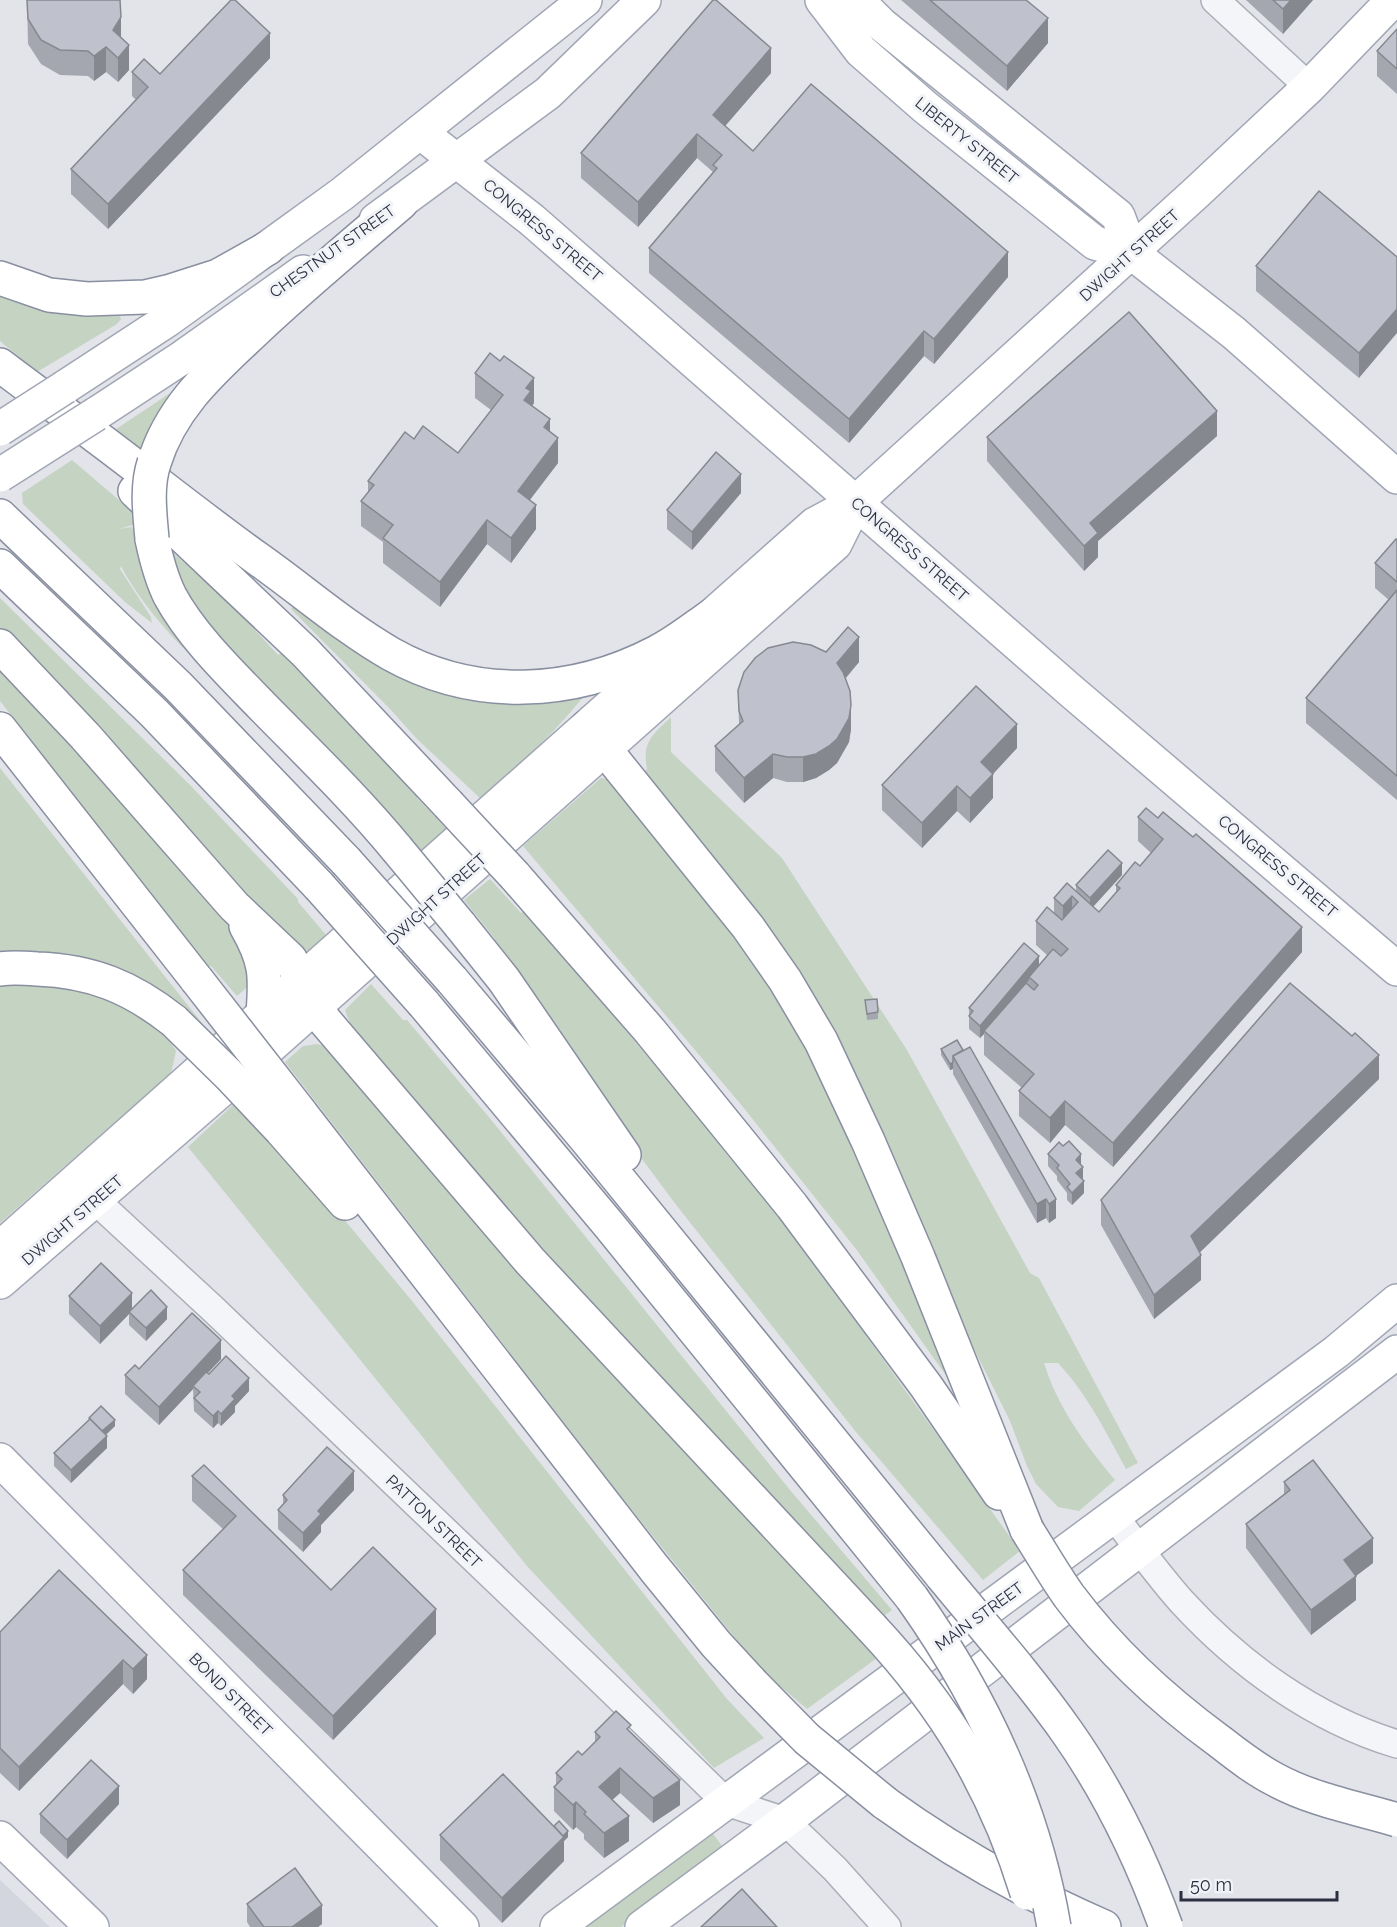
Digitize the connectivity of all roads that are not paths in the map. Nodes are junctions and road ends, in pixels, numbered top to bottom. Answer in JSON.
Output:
{"nodes":[{"id":1,"x":585,"y":0,"type":"edge"},
{"id":2,"x":644,"y":0,"type":"edge"},
{"id":3,"x":670,"y":0,"type":"edge"},
{"id":4,"x":801,"y":0,"type":"edge"},
{"id":5,"x":822,"y":0,"type":"edge"},
{"id":6,"x":857,"y":0,"type":"edge"},
{"id":7,"x":1215,"y":0,"type":"edge"},
{"id":8,"x":1393,"y":0,"type":"edge"},
{"id":9,"x":861,"y":51,"type":"junction"},
{"id":10,"x":1309,"y":87,"type":"junction"},
{"id":11,"x":548,"y":93,"type":"junction"},
{"id":12,"x":420,"y":132,"type":"junction"},
{"id":13,"x":458,"y":160,"type":"junction"},
{"id":14,"x":400,"y":203,"type":"junction"},
{"id":15,"x":268,"y":248,"type":"junction"},
{"id":16,"x":1132,"y":253,"type":"junction"},
{"id":17,"x":0,"y":278,"type":"edge"},
{"id":18,"x":8,"y":372,"type":"edge"},
{"id":19,"x":0,"y":429,"type":"edge"},
{"id":20,"x":0,"y":475,"type":"edge"},
{"id":21,"x":1397,"y":477,"type":"edge"},
{"id":22,"x":856,"y":502,"type":"junction"},
{"id":23,"x":0,"y":516,"type":"edge"},
{"id":24,"x":0,"y":566,"type":"edge"},
{"id":25,"x":714,"y":614,"type":"junction"},
{"id":26,"x":0,"y":646,"type":"edge"},
{"id":27,"x":0,"y":729,"type":"edge"},
{"id":28,"x":596,"y":738,"type":"junction"},
{"id":29,"x":234,"y":906,"type":"junction"},
{"id":30,"x":0,"y":969,"type":"edge"},
{"id":31,"x":1397,"y":969,"type":"edge"},
{"id":32,"x":309,"y":992,"type":"junction"},
{"id":33,"x":263,"y":1014,"type":"junction"},
{"id":34,"x":290,"y":1121,"type":"junction"},
{"id":35,"x":95,"y":1200,"type":"junction"},
{"id":36,"x":0,"y":1248,"type":"edge"},
{"id":37,"x":683,"y":1258,"type":"junction"},
{"id":38,"x":0,"y":1281,"type":"edge"},
{"id":39,"x":1397,"y":1301,"type":"edge"},
{"id":40,"x":1397,"y":1352,"type":"edge"},
{"id":41,"x":0,"y":1460,"type":"edge"},
{"id":42,"x":1114,"y":1516,"type":"junction"},
{"id":43,"x":1027,"y":1530,"type":"junction"},
{"id":44,"x":1140,"y":1550,"type":"junction"},
{"id":45,"x":1397,"y":1744,"type":"edge"},
{"id":46,"x":726,"y":1802,"type":"junction"},
{"id":47,"x":1397,"y":1820,"type":"edge"},
{"id":48,"x":785,"y":1821,"type":"junction"},
{"id":49,"x":0,"y":1838,"type":"edge"},
{"id":50,"x":92,"y":1927,"type":"edge"},
{"id":51,"x":462,"y":1927,"type":"edge"},
{"id":52,"x":557,"y":1927,"type":"edge"},
{"id":53,"x":642,"y":1927,"type":"edge"},
{"id":54,"x":887,"y":1927,"type":"edge"},
{"id":55,"x":1036,"y":1927,"type":"edge"},
{"id":56,"x":1054,"y":1927,"type":"edge"},
{"id":57,"x":1104,"y":1927,"type":"edge"},
{"id":58,"x":1166,"y":1927,"type":"edge"}],
"edges":[{"from":1,"to":12,"type":"main road"},
{"from":2,"to":11,"type":"main road","name":"CHESTNUT STREET"},
{"from":3,"to":11,"type":"main road"},
{"from":4,"to":9,"type":"main road"},
{"from":5,"to":9,"type":"main road","name":"LIBERTY STREET"},
{"from":6,"to":16,"type":"main road"},
{"from":7,"to":10,"type":"street"},
{"from":8,"to":10,"type":"main road","name":"DWIGHT STREET"},
{"from":9,"to":16,"type":"main road","name":"LIBERTY STREET"},
{"from":10,"to":16,"type":"main road","name":"DWIGHT STREET"},
{"from":11,"to":13,"type":"main road","name":"CHESTNUT STREET"},
{"from":12,"to":13,"type":"main road","name":"CONGRESS STREET"},
{"from":12,"to":15,"type":"main road"},
{"from":13,"to":14,"type":"main road","name":"CHESTNUT STREET"},
{"from":13,"to":22,"type":"main road","name":"CONGRESS STREET"},
{"from":14,"to":20,"type":"main road","name":"CHESTNUT STREET","bridge":true},
{"from":14,"to":37,"type":"main road","bridge":true},
{"from":15,"to":17,"type":"main road"},
{"from":15,"to":19,"type":"main road","bridge":true},
{"from":16,"to":21,"type":"main road","name":"LIBERTY STREET"},
{"from":16,"to":22,"type":"main road","name":"DWIGHT STREET"},
{"from":18,"to":25,"type":"main road"},
{"from":18,"to":43,"type":"main road","bridge":true},
{"from":22,"to":25,"type":"main road","name":"DWIGHT STREET"},
{"from":22,"to":28,"type":"main road","name":"DWIGHT STREET"},
{"from":22,"to":31,"type":"main road","name":"CONGRESS STREET"},
{"from":23,"to":37,"type":"main road","bridge":true},
{"from":24,"to":56,"type":"main road","bridge":true},
{"from":25,"to":28,"type":"main road","name":"DWIGHT STREET"},
{"from":26,"to":29,"type":"main road"},
{"from":27,"to":34,"type":"main road","bridge":true},
{"from":28,"to":32,"type":"main road","name":"DWIGHT STREET"},
{"from":28,"to":43,"type":"main road"},
{"from":29,"to":32,"type":"main road"},
{"from":29,"to":33,"type":"main road"},
{"from":30,"to":34,"type":"main road","bridge":true},
{"from":32,"to":33,"type":"main road","name":"DWIGHT STREET"},
{"from":32,"to":35,"type":"main road","name":"DWIGHT STREET"},
{"from":32,"to":55,"type":"main road","bridge":true},
{"from":33,"to":36,"type":"main road","name":"DWIGHT STREET"},
{"from":34,"to":57,"type":"main road","bridge":true},
{"from":35,"to":38,"type":"main road","name":"DWIGHT STREET"},
{"from":35,"to":46,"type":"street","name":"PATTON STREET"},
{"from":37,"to":58,"type":"main road","bridge":true},
{"from":39,"to":42,"type":"main road","name":"MAIN STREET"},
{"from":40,"to":44,"type":"main road"},
{"from":41,"to":51,"type":"main road","name":"BOND STREET"},
{"from":42,"to":44,"type":"street"},
{"from":42,"to":46,"type":"main road","name":"MAIN STREET"},
{"from":43,"to":47,"type":"main road","bridge":true},
{"from":44,"to":45,"type":"street"},
{"from":44,"to":48,"type":"main road"},
{"from":46,"to":48,"type":"street","name":"PATTON STREET"},
{"from":46,"to":52,"type":"main road","name":"MAIN STREET"},
{"from":48,"to":53,"type":"main road"},
{"from":48,"to":54,"type":"street"},
{"from":49,"to":50,"type":"main road"}]}
